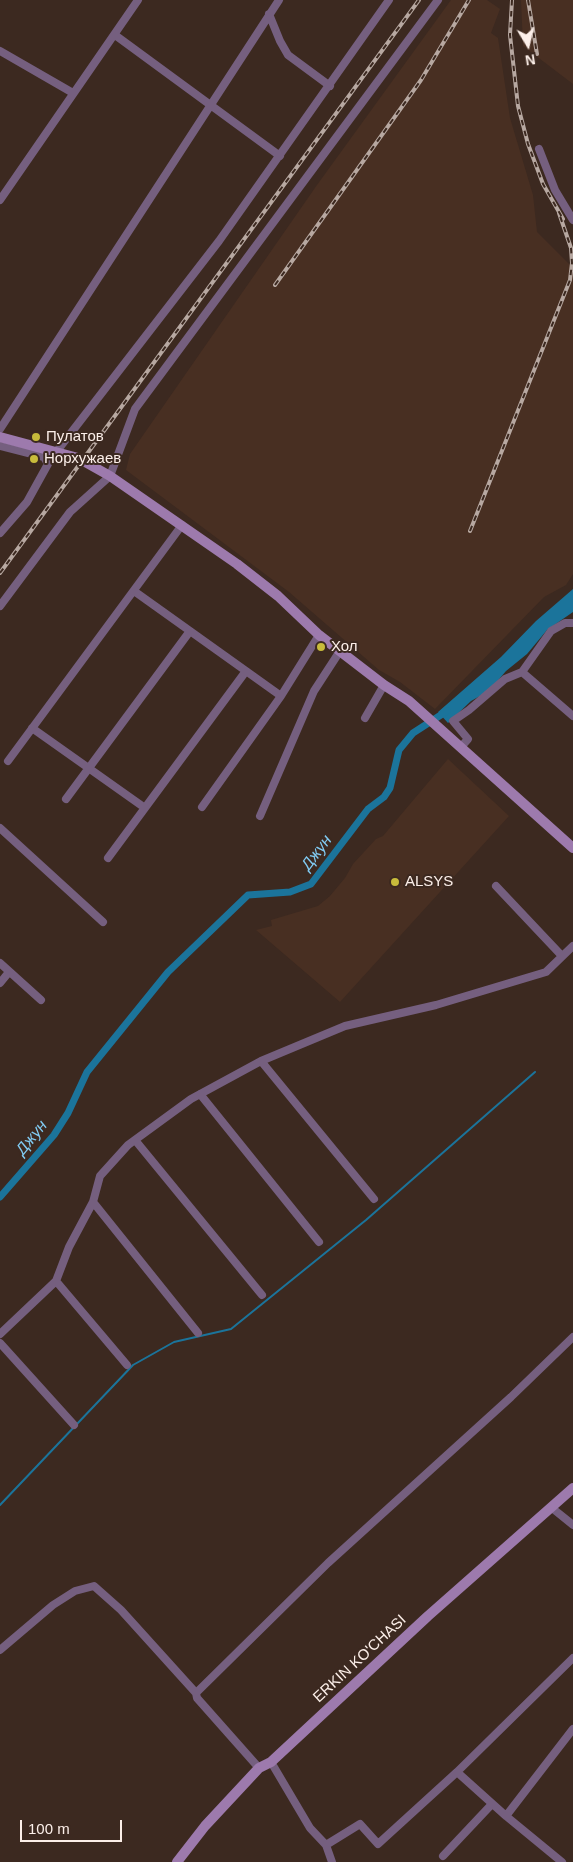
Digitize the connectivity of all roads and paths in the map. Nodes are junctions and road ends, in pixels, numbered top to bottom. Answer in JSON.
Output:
{"nodes":[{"id":1,"x":138,"y":0,"type":"edge"},
{"id":2,"x":279,"y":0,"type":"edge"},
{"id":3,"x":390,"y":0,"type":"edge"},
{"id":4,"x":438,"y":0,"type":"edge"},
{"id":5,"x":269,"y":14,"type":"junction"},
{"id":6,"x":115,"y":34,"type":"junction"},
{"id":7,"x":0,"y":51,"type":"edge"},
{"id":8,"x":330,"y":86,"type":"junction"},
{"id":9,"x":73,"y":93,"type":"junction"},
{"id":10,"x":212,"y":105,"type":"junction"},
{"id":11,"x":539,"y":149,"type":"dead end"},
{"id":12,"x":280,"y":156,"type":"junction"},
{"id":13,"x":0,"y":200,"type":"edge"},
{"id":14,"x":573,"y":220,"type":"edge"},
{"id":15,"x":0,"y":429,"type":"edge"},
{"id":16,"x":0,"y":437,"type":"edge"},
{"id":17,"x":0,"y":446,"type":"edge"},
{"id":18,"x":57,"y":451,"type":"junction"},
{"id":19,"x":110,"y":476,"type":"junction"},
{"id":20,"x":182,"y":525,"type":"junction"},
{"id":21,"x":0,"y":533,"type":"edge"},
{"id":22,"x":134,"y":591,"type":"junction"},
{"id":23,"x":0,"y":606,"type":"edge"},
{"id":24,"x":573,"y":622,"type":"edge"},
{"id":25,"x":190,"y":631,"type":"junction"},
{"id":26,"x":319,"y":635,"type":"junction"},
{"id":27,"x":340,"y":651,"type":"junction"},
{"id":28,"x":246,"y":671,"type":"junction"},
{"id":29,"x":522,"y":672,"type":"junction"},
{"id":30,"x":384,"y":685,"type":"junction"},
{"id":31,"x":281,"y":696,"type":"junction"},
{"id":32,"x":573,"y":716,"type":"edge"},
{"id":33,"x":365,"y":718,"type":"dead end"},
{"id":34,"x":32,"y":728,"type":"junction"},
{"id":35,"x":461,"y":746,"type":"junction"},
{"id":36,"x":8,"y":761,"type":"dead end"},
{"id":37,"x":89,"y":770,"type":"junction"},
{"id":38,"x":66,"y":799,"type":"dead end"},
{"id":39,"x":202,"y":807,"type":"dead end"},
{"id":40,"x":145,"y":808,"type":"junction"},
{"id":41,"x":260,"y":816,"type":"dead end"},
{"id":42,"x":0,"y":828,"type":"edge"},
{"id":43,"x":573,"y":848,"type":"edge"},
{"id":44,"x":108,"y":858,"type":"dead end"},
{"id":45,"x":496,"y":886,"type":"dead end"},
{"id":46,"x":103,"y":922,"type":"dead end"},
{"id":47,"x":573,"y":946,"type":"edge"},
{"id":48,"x":562,"y":956,"type":"junction"},
{"id":49,"x":0,"y":963,"type":"edge"},
{"id":50,"x":9,"y":972,"type":"junction"},
{"id":51,"x":0,"y":983,"type":"edge"},
{"id":52,"x":41,"y":1000,"type":"dead end"},
{"id":53,"x":261,"y":1061,"type":"junction"},
{"id":54,"x":200,"y":1094,"type":"junction"},
{"id":55,"x":135,"y":1140,"type":"junction"},
{"id":56,"x":374,"y":1199,"type":"dead end"},
{"id":57,"x":93,"y":1202,"type":"junction"},
{"id":58,"x":320,"y":1242,"type":"dead end"},
{"id":59,"x":56,"y":1281,"type":"junction"},
{"id":60,"x":262,"y":1295,"type":"dead end"},
{"id":61,"x":198,"y":1333,"type":"dead end"},
{"id":62,"x":0,"y":1334,"type":"edge"},
{"id":63,"x":573,"y":1337,"type":"edge"},
{"id":64,"x":0,"y":1343,"type":"edge"},
{"id":65,"x":127,"y":1365,"type":"dead end"},
{"id":66,"x":74,"y":1425,"type":"dead end"},
{"id":67,"x":573,"y":1488,"type":"edge"},
{"id":68,"x":552,"y":1508,"type":"junction"},
{"id":69,"x":573,"y":1525,"type":"edge"},
{"id":70,"x":0,"y":1650,"type":"edge"},
{"id":71,"x":573,"y":1658,"type":"edge"},
{"id":72,"x":196,"y":1693,"type":"junction"},
{"id":73,"x":573,"y":1729,"type":"edge"},
{"id":74,"x":271,"y":1762,"type":"junction"},
{"id":75,"x":259,"y":1768,"type":"junction"},
{"id":76,"x":456,"y":1772,"type":"junction"},
{"id":77,"x":492,"y":1804,"type":"junction"},
{"id":78,"x":506,"y":1816,"type":"junction"},
{"id":79,"x":326,"y":1845,"type":"junction"},
{"id":80,"x":443,"y":1856,"type":"dead end"},
{"id":81,"x":177,"y":1862,"type":"edge"},
{"id":82,"x":332,"y":1862,"type":"edge"},
{"id":83,"x":562,"y":1862,"type":"edge"}],
"edges":[{"from":1,"to":6,"type":"street"},
{"from":2,"to":5,"type":"street"},
{"from":3,"to":8,"type":"street"},
{"from":4,"to":19,"type":"street"},
{"from":5,"to":8,"type":"street"},
{"from":5,"to":10,"type":"street"},
{"from":6,"to":9,"type":"street"},
{"from":6,"to":10,"type":"street"},
{"from":7,"to":9,"type":"street"},
{"from":8,"to":12,"type":"street"},
{"from":9,"to":13,"type":"street"},
{"from":10,"to":12,"type":"street"},
{"from":10,"to":15,"type":"street"},
{"from":11,"to":14,"type":"street"},
{"from":12,"to":18,"type":"street"},
{"from":16,"to":18,"type":"main road"},
{"from":17,"to":21,"type":"street"},
{"from":18,"to":19,"type":"main road"},
{"from":19,"to":20,"type":"main road"},
{"from":19,"to":23,"type":"street"},
{"from":20,"to":22,"type":"street"},
{"from":20,"to":26,"type":"main road"},
{"from":22,"to":25,"type":"street"},
{"from":22,"to":34,"type":"street"},
{"from":24,"to":29,"type":"street"},
{"from":25,"to":28,"type":"street"},
{"from":25,"to":37,"type":"street"},
{"from":26,"to":27,"type":"main road"},
{"from":26,"to":31,"type":"street"},
{"from":27,"to":30,"type":"main road"},
{"from":27,"to":41,"type":"street"},
{"from":28,"to":31,"type":"street"},
{"from":28,"to":40,"type":"street"},
{"from":29,"to":32,"type":"street"},
{"from":29,"to":35,"type":"street"},
{"from":30,"to":33,"type":"street"},
{"from":30,"to":35,"type":"main road"},
{"from":31,"to":39,"type":"street"},
{"from":34,"to":36,"type":"street"},
{"from":34,"to":37,"type":"street"},
{"from":35,"to":43,"type":"main road"},
{"from":37,"to":38,"type":"street"},
{"from":37,"to":40,"type":"street"},
{"from":40,"to":44,"type":"street"},
{"from":42,"to":46,"type":"street"},
{"from":45,"to":48,"type":"street"},
{"from":47,"to":48,"type":"street"},
{"from":48,"to":53,"type":"street"},
{"from":49,"to":50,"type":"street"},
{"from":50,"to":51,"type":"street"},
{"from":50,"to":52,"type":"street"},
{"from":53,"to":54,"type":"street"},
{"from":53,"to":56,"type":"street"},
{"from":54,"to":55,"type":"street"},
{"from":54,"to":58,"type":"street"},
{"from":55,"to":57,"type":"street"},
{"from":55,"to":60,"type":"street"},
{"from":57,"to":59,"type":"street"},
{"from":57,"to":61,"type":"street"},
{"from":59,"to":62,"type":"street"},
{"from":59,"to":65,"type":"street"},
{"from":63,"to":72,"type":"street"},
{"from":64,"to":66,"type":"street"},
{"from":67,"to":68,"type":"main road","name":"ERKIN KO'CHASI"},
{"from":68,"to":69,"type":"street"},
{"from":68,"to":74,"type":"main road","name":"ERKIN KO'CHASI"},
{"from":70,"to":72,"type":"street"},
{"from":71,"to":76,"type":"street"},
{"from":72,"to":75,"type":"street"},
{"from":73,"to":78,"type":"street"},
{"from":74,"to":75,"type":"main road","name":"ERKIN KO'CHASI"},
{"from":74,"to":79,"type":"street"},
{"from":75,"to":81,"type":"main road","name":"ERKIN KO'CHASI"},
{"from":76,"to":77,"type":"street"},
{"from":76,"to":79,"type":"street"},
{"from":77,"to":78,"type":"street"},
{"from":77,"to":80,"type":"street"},
{"from":78,"to":83,"type":"street"},
{"from":79,"to":82,"type":"street"}]}
